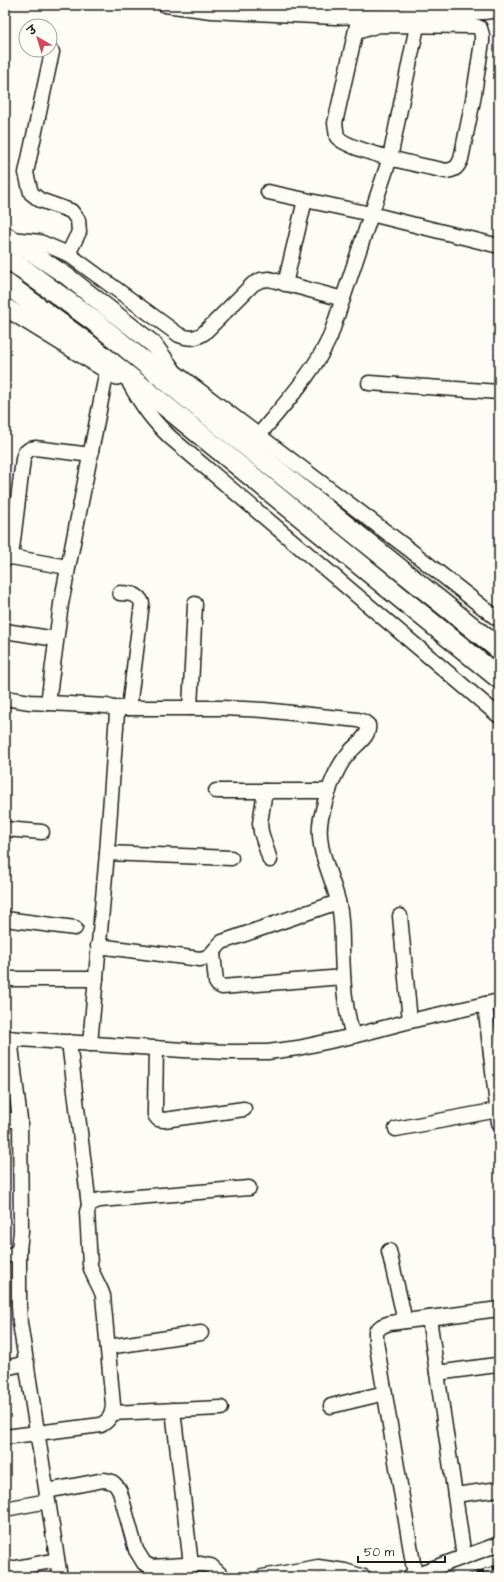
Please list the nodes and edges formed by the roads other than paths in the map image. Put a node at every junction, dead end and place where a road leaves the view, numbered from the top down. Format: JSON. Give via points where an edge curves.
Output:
{"nodes":[{"id":1,"x":165,"y":5,"type":"edge"},
{"id":2,"x":211,"y":8,"type":"edge"},
{"id":3,"x":315,"y":10,"type":"edge"},
{"id":4,"x":403,"y":10,"type":"edge"},
{"id":5,"x":499,"y":10,"type":"edge"},
{"id":6,"x":358,"y":24,"type":"junction"},
{"id":7,"x":417,"y":26,"type":"junction"},
{"id":8,"x":51,"y":58,"type":"edge"},
{"id":9,"x":390,"y":158,"type":"junction"},
{"id":10,"x":268,"y":192,"type":"dead end"},
{"id":11,"x":305,"y":200,"type":"junction"},
{"id":12,"x":371,"y":214,"type":"junction"},
{"id":13,"x":7,"y":243,"type":"edge"},
{"id":14,"x":499,"y":246,"type":"edge"},
{"id":15,"x":68,"y":254,"type":"junction"},
{"id":16,"x":5,"y":283,"type":"edge"},
{"id":17,"x":285,"y":284,"type":"junction"},
{"id":18,"x":343,"y":299,"type":"junction"},
{"id":19,"x":5,"y":307,"type":"edge"},
{"id":20,"x":171,"y":369,"type":"junction"},
{"id":21,"x":107,"y":370,"type":"junction"},
{"id":22,"x":369,"y":383,"type":"dead end"},
{"id":23,"x":130,"y":384,"type":"junction"},
{"id":24,"x":499,"y":392,"type":"edge"},
{"id":25,"x":158,"y":400,"type":"junction"},
{"id":26,"x":191,"y":401,"type":"junction"},
{"id":27,"x":259,"y":434,"type":"junction"},
{"id":28,"x":91,"y":455,"type":"junction"},
{"id":29,"x":8,"y":558,"type":"edge"},
{"id":30,"x":67,"y":567,"type":"junction"},
{"id":31,"x":120,"y":593,"type":"dead end"},
{"id":32,"x":195,"y":604,"type":"dead end"},
{"id":33,"x":499,"y":620,"type":"edge"},
{"id":34,"x":5,"y":631,"type":"edge"},
{"id":35,"x":56,"y":638,"type":"junction"},
{"id":36,"x":499,"y":649,"type":"edge"},
{"id":37,"x":499,"y":678,"type":"edge"},
{"id":38,"x":5,"y":698,"type":"edge"},
{"id":39,"x":48,"y":703,"type":"junction"},
{"id":40,"x":112,"y":708,"type":"junction"},
{"id":41,"x":129,"y":708,"type":"junction"},
{"id":42,"x":190,"y":708,"type":"junction"},
{"id":43,"x":499,"y":716,"type":"edge"},
{"id":44,"x":216,"y":791,"type":"dead end"},
{"id":45,"x":265,"y":791,"type":"junction"},
{"id":46,"x":329,"y":791,"type":"junction"},
{"id":47,"x":5,"y":829,"type":"edge"},
{"id":48,"x":42,"y":832,"type":"dead end"},
{"id":49,"x":107,"y":853,"type":"junction"},
{"id":50,"x":231,"y":858,"type":"dead end"},
{"id":51,"x":270,"y":860,"type":"dead end"},
{"id":52,"x":338,"y":902,"type":"junction"},
{"id":53,"x":400,"y":916,"type":"dead end"},
{"id":54,"x":5,"y":919,"type":"edge"},
{"id":55,"x":76,"y":928,"type":"dead end"},
{"id":56,"x":98,"y":946,"type":"junction"},
{"id":57,"x":213,"y":953,"type":"junction"},
{"id":58,"x":343,"y":977,"type":"junction"},
{"id":59,"x":5,"y":979,"type":"edge"},
{"id":60,"x":96,"y":979,"type":"junction"},
{"id":61,"x":499,"y":1001,"type":"edge"},
{"id":62,"x":485,"y":1004,"type":"junction"},
{"id":63,"x":410,"y":1021,"type":"junction"},
{"id":64,"x":494,"y":1035,"type":"edge"},
{"id":65,"x":354,"y":1036,"type":"junction"},
{"id":66,"x":7,"y":1038,"type":"edge"},
{"id":67,"x":69,"y":1042,"type":"junction"},
{"id":68,"x":90,"y":1044,"type":"junction"},
{"id":69,"x":156,"y":1048,"type":"junction"},
{"id":70,"x":244,"y":1109,"type":"dead end"},
{"id":71,"x":498,"y":1117,"type":"edge"},
{"id":72,"x":5,"y":1120,"type":"edge"},
{"id":73,"x":20,"y":1120,"type":"junction"},
{"id":74,"x":396,"y":1129,"type":"dead end"},
{"id":75,"x":249,"y":1188,"type":"dead end"},
{"id":76,"x":89,"y":1206,"type":"junction"},
{"id":77,"x":18,"y":1250,"type":"junction"},
{"id":78,"x":389,"y":1251,"type":"dead end"},
{"id":79,"x":5,"y":1256,"type":"edge"},
{"id":80,"x":499,"y":1309,"type":"edge"},
{"id":81,"x":429,"y":1318,"type":"junction"},
{"id":82,"x":405,"y":1321,"type":"junction"},
{"id":83,"x":201,"y":1333,"type":"dead end"},
{"id":84,"x":108,"y":1347,"type":"junction"},
{"id":85,"x":27,"y":1363,"type":"junction"},
{"id":86,"x":496,"y":1365,"type":"dead end"},
{"id":87,"x":5,"y":1368,"type":"edge"},
{"id":88,"x":437,"y":1373,"type":"junction"},
{"id":89,"x":385,"y":1393,"type":"junction"},
{"id":90,"x":331,"y":1406,"type":"dead end"},
{"id":91,"x":221,"y":1408,"type":"dead end"},
{"id":92,"x":173,"y":1410,"type":"junction"},
{"id":93,"x":112,"y":1413,"type":"junction"},
{"id":94,"x":38,"y":1432,"type":"junction"},
{"id":95,"x":5,"y":1437,"type":"edge"},
{"id":96,"x":499,"y":1489,"type":"edge"},
{"id":97,"x":455,"y":1495,"type":"junction"},
{"id":98,"x":47,"y":1496,"type":"junction"},
{"id":99,"x":5,"y":1509,"type":"edge"},
{"id":100,"x":499,"y":1544,"type":"edge"},
{"id":101,"x":464,"y":1557,"type":"junction"},
{"id":102,"x":57,"y":1560,"type":"junction"},
{"id":103,"x":191,"y":1565,"type":"junction"},
{"id":104,"x":5,"y":1570,"type":"edge"},
{"id":105,"x":412,"y":1576,"type":"edge"},
{"id":106,"x":60,"y":1577,"type":"edge"},
{"id":107,"x":224,"y":1577,"type":"edge"},
{"id":108,"x":262,"y":1577,"type":"edge"},
{"id":109,"x":364,"y":1577,"type":"edge"}],
"edges":[{"from":1,"to":2,"type":"street"},
{"from":2,"to":3,"type":"street"},
{"from":3,"to":6,"type":"street"},
{"from":4,"to":5,"type":"street"},
{"from":4,"to":6,"type":"street"},
{"from":6,"to":7,"type":"street"},
{"from":6,"to":9,"type":"street","via":[[335,130],[341,141]]},
{"from":7,"to":9,"type":"street"},
{"from":7,"to":9,"type":"street","via":[[480,28],[482,42],[474,100],[461,159],[453,170],[446,171]]},
{"from":8,"to":15,"type":"street","via":[[26,173],[31,193],[40,200],[71,211],[78,220],[79,232]]},
{"from":9,"to":12,"type":"street"},
{"from":10,"to":11,"type":"street"},
{"from":11,"to":12,"type":"street"},
{"from":11,"to":17,"type":"street"},
{"from":12,"to":14,"type":"street"},
{"from":12,"to":18,"type":"street"},
{"from":13,"to":15,"type":"street","via":[[40,242]]},
{"from":13,"to":20,"type":"main road","via":[[68,277],[152,344]]},
{"from":13,"to":26,"type":"highway","via":[[94,321]]},
{"from":15,"to":17,"type":"street","via":[[188,339],[196,338],[204,332],[253,284],[261,280],[270,280]]},
{"from":16,"to":25,"type":"highway","via":[[61,323]]},
{"from":17,"to":18,"type":"street"},
{"from":18,"to":27,"type":"street","via":[[330,337],[317,362]]},
{"from":19,"to":21,"type":"main road"},
{"from":20,"to":26,"type":"main road"},
{"from":20,"to":27,"type":"street"},
{"from":21,"to":23,"type":"main road"},
{"from":21,"to":28,"type":"street"},
{"from":22,"to":24,"type":"street"},
{"from":23,"to":25,"type":"main road"},
{"from":23,"to":43,"type":"street","via":[[145,410],[171,438]]},
{"from":25,"to":37,"type":"highway"},
{"from":26,"to":36,"type":"highway"},
{"from":27,"to":33,"type":"street"},
{"from":28,"to":29,"type":"street","via":[[35,448],[25,453]]},
{"from":28,"to":30,"type":"street"},
{"from":29,"to":30,"type":"street"},
{"from":30,"to":35,"type":"street"},
{"from":31,"to":41,"type":"street","via":[[136,595],[142,603]]},
{"from":32,"to":42,"type":"street"},
{"from":34,"to":35,"type":"street"},
{"from":35,"to":39,"type":"street"},
{"from":38,"to":39,"type":"street"},
{"from":39,"to":40,"type":"street"},
{"from":40,"to":41,"type":"street"},
{"from":40,"to":49,"type":"street","via":[[118,718]]},
{"from":41,"to":42,"type":"street"},
{"from":42,"to":46,"type":"street","via":[[264,710],[364,722],[369,730],[366,736],[345,758]]},
{"from":44,"to":45,"type":"street"},
{"from":45,"to":46,"type":"street"},
{"from":45,"to":51,"type":"street","via":[[260,823]]},
{"from":46,"to":52,"type":"street","via":[[321,819],[320,843]]},
{"from":47,"to":48,"type":"street"},
{"from":49,"to":50,"type":"street"},
{"from":49,"to":56,"type":"street"},
{"from":52,"to":57,"type":"street","via":[[222,942]]},
{"from":52,"to":58,"type":"street"},
{"from":53,"to":63,"type":"street"},
{"from":54,"to":55,"type":"street"},
{"from":56,"to":57,"type":"street","via":[[200,959],[207,958]]},
{"from":56,"to":60,"type":"street"},
{"from":57,"to":58,"type":"street","via":[[216,982],[222,987]]},
{"from":58,"to":65,"type":"street","via":[[347,1016]]},
{"from":59,"to":60,"type":"street"},
{"from":60,"to":68,"type":"street"},
{"from":61,"to":62,"type":"street"},
{"from":62,"to":63,"type":"street"},
{"from":62,"to":64,"type":"street"},
{"from":63,"to":65,"type":"street"},
{"from":64,"to":71,"type":"street"},
{"from":65,"to":69,"type":"street","via":[[268,1052]]},
{"from":66,"to":67,"type":"street"},
{"from":66,"to":73,"type":"street"},
{"from":67,"to":68,"type":"street"},
{"from":67,"to":76,"type":"street"},
{"from":68,"to":69,"type":"street"},
{"from":69,"to":70,"type":"street","via":[[154,1110],[158,1119]]},
{"from":71,"to":74,"type":"street"},
{"from":72,"to":73,"type":"street"},
{"from":73,"to":77,"type":"street","via":[[21,1231]]},
{"from":75,"to":76,"type":"street","via":[[100,1200]]},
{"from":76,"to":84,"type":"street","via":[[87,1212],[90,1264],[103,1296]]},
{"from":77,"to":79,"type":"street"},
{"from":77,"to":85,"type":"street","via":[[19,1306]]},
{"from":78,"to":82,"type":"street"},
{"from":80,"to":81,"type":"street"},
{"from":81,"to":82,"type":"street"},
{"from":81,"to":88,"type":"street"},
{"from":82,"to":89,"type":"street","via":[[390,1322],[376,1332]]},
{"from":83,"to":84,"type":"street"},
{"from":84,"to":93,"type":"street","via":[[114,1405]]},
{"from":85,"to":87,"type":"street"},
{"from":85,"to":94,"type":"street"},
{"from":86,"to":88,"type":"street"},
{"from":88,"to":97,"type":"street"},
{"from":89,"to":90,"type":"street"},
{"from":89,"to":105,"type":"street"},
{"from":91,"to":92,"type":"street"},
{"from":92,"to":93,"type":"street"},
{"from":92,"to":103,"type":"street"},
{"from":93,"to":94,"type":"street","via":[[108,1421],[101,1425]]},
{"from":94,"to":95,"type":"street"},
{"from":94,"to":98,"type":"street"},
{"from":96,"to":97,"type":"street"},
{"from":97,"to":101,"type":"street"},
{"from":98,"to":99,"type":"street"},
{"from":98,"to":102,"type":"street"},
{"from":98,"to":103,"type":"street","via":[[104,1480],[111,1481],[120,1492],[136,1550],[144,1563],[151,1567]]},
{"from":100,"to":101,"type":"street"},
{"from":101,"to":105,"type":"street"},
{"from":102,"to":104,"type":"street"},
{"from":102,"to":106,"type":"street"},
{"from":103,"to":107,"type":"street","via":[[211,1566]]},
{"from":108,"to":109,"type":"street","via":[[318,1567]]}]}
